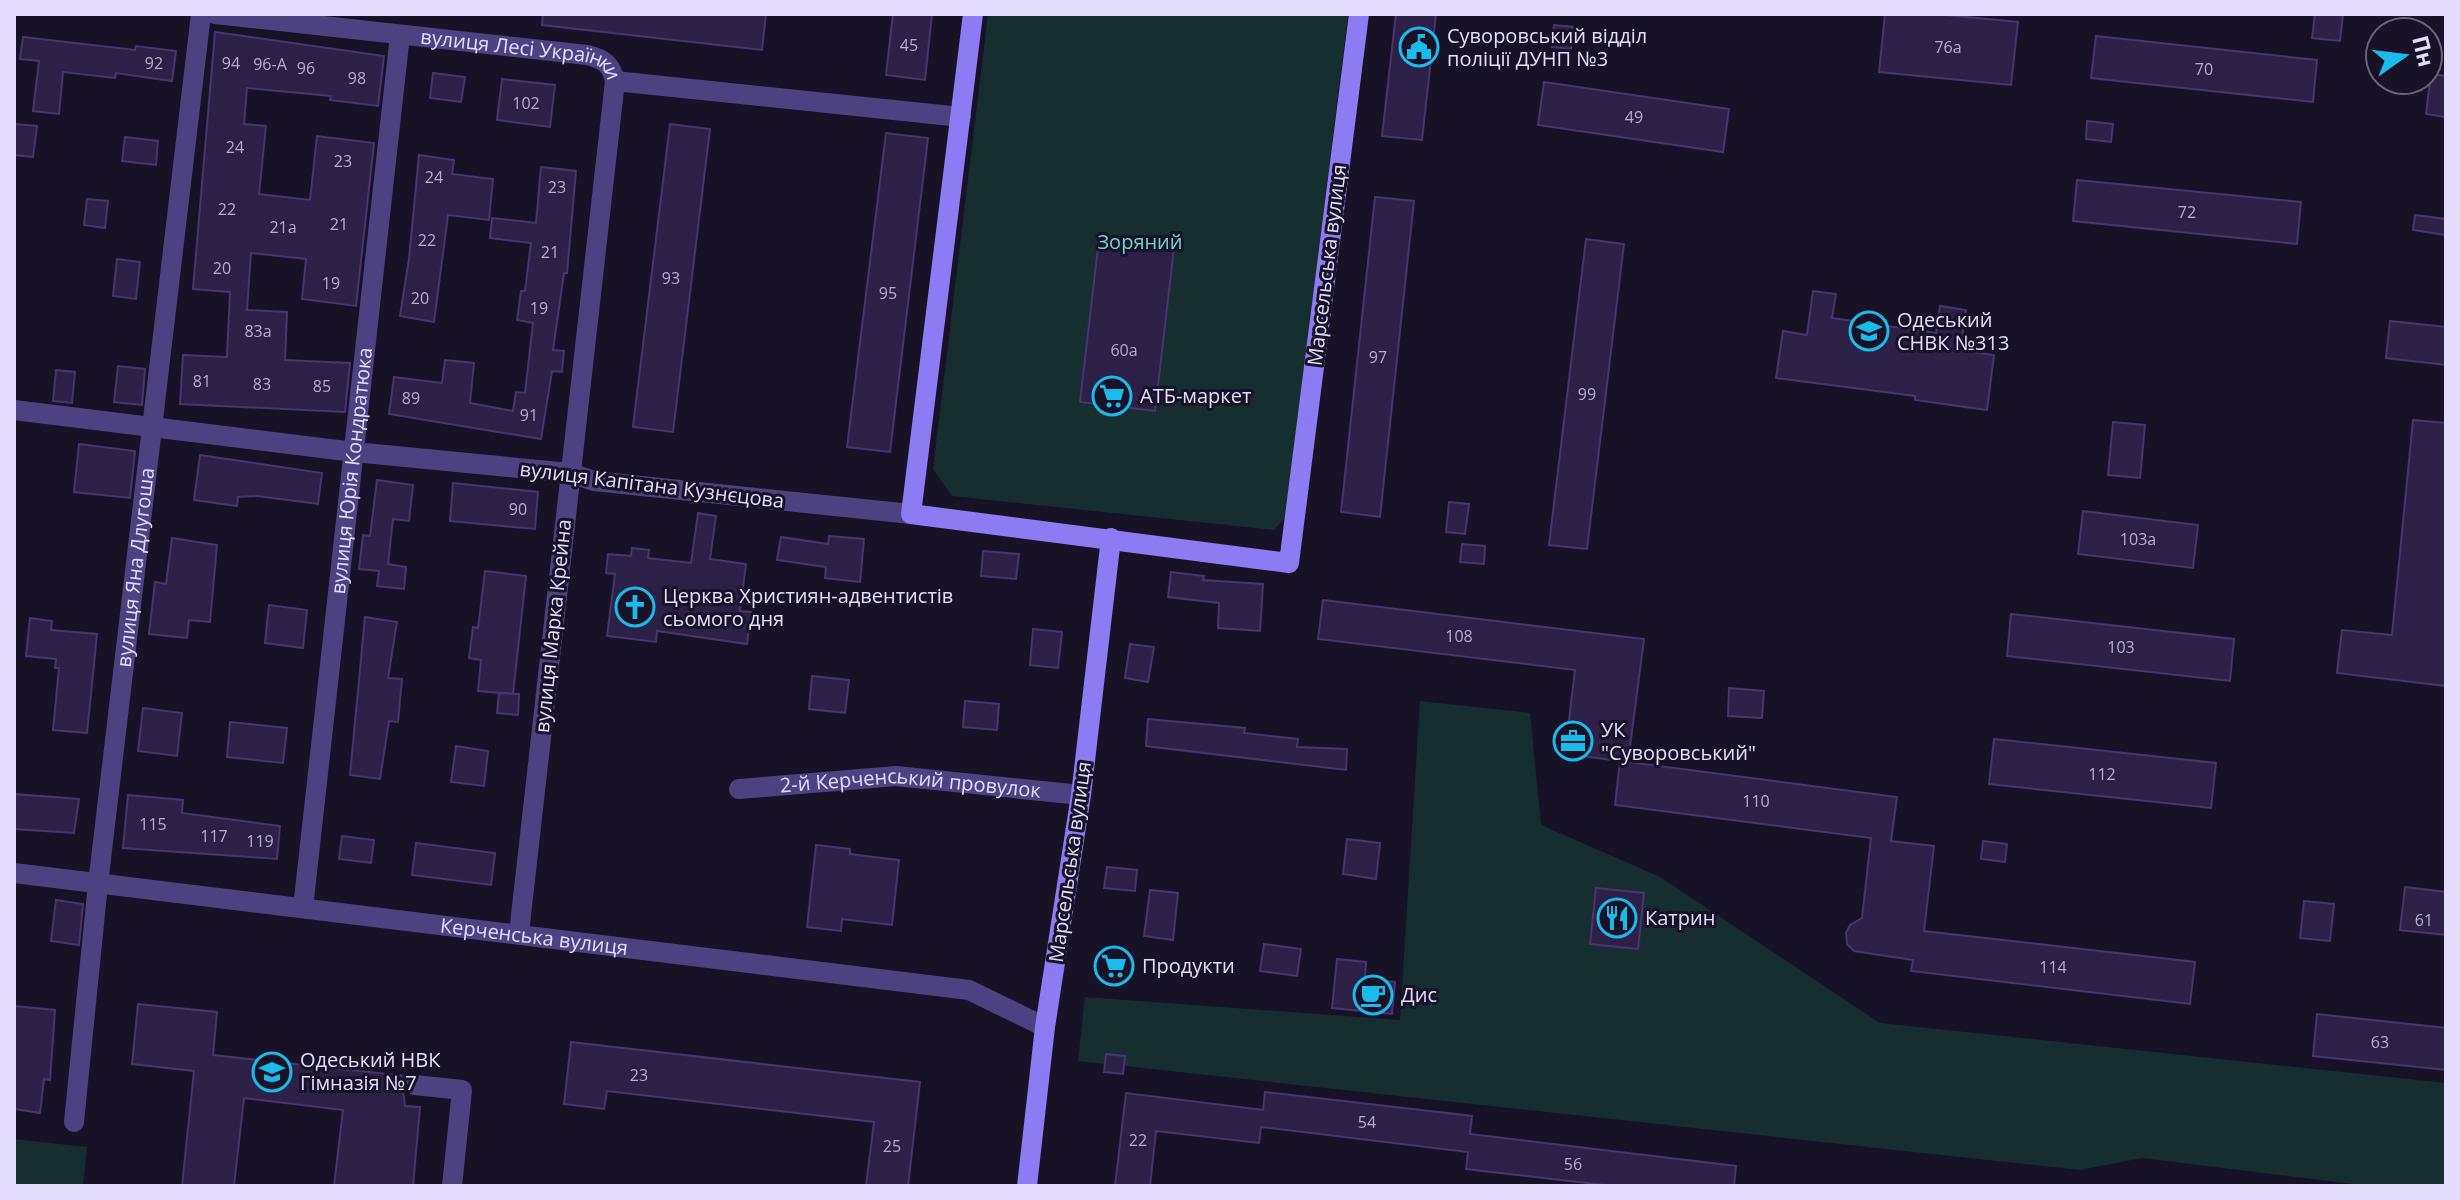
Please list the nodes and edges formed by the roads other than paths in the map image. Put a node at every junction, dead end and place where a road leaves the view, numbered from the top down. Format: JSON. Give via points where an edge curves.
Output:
{"nodes":[{"id":1,"x":201,"y":14,"type":"edge"},
{"id":2,"x":215,"y":14,"type":"edge"},
{"id":3,"x":973,"y":14,"type":"edge"},
{"id":4,"x":1359,"y":14,"type":"edge"},
{"id":5,"x":400,"y":35,"type":"junction"},
{"id":6,"x":615,"y":81,"type":"junction"},
{"id":7,"x":961,"y":117,"type":"junction"},
{"id":8,"x":14,"y":410,"type":"edge"},
{"id":9,"x":152,"y":427,"type":"junction"},
{"id":10,"x":354,"y":452,"type":"junction"},
{"id":11,"x":570,"y":473,"type":"junction"},
{"id":12,"x":911,"y":514,"type":"junction"},
{"id":13,"x":1111,"y":538,"type":"junction"},
{"id":14,"x":1289,"y":563,"type":"joint"},
{"id":15,"x":739,"y":789,"type":"dead end"},
{"id":16,"x":1081,"y":795,"type":"junction"},
{"id":17,"x":14,"y":873,"type":"edge"},
{"id":18,"x":98,"y":884,"type":"junction"},
{"id":19,"x":303,"y":908,"type":"junction"},
{"id":20,"x":519,"y":933,"type":"junction"},
{"id":21,"x":1045,"y":1027,"type":"junction"},
{"id":22,"x":415,"y":1085,"type":"dead end"},
{"id":23,"x":74,"y":1122,"type":"dead end"},
{"id":24,"x":452,"y":1186,"type":"edge"},
{"id":25,"x":1027,"y":1186,"type":"edge"}],
"edges":[{"from":1,"to":9,"type":"street","name":"вулиця Яна Длугоша"},
{"from":2,"to":5,"type":"street","name":"вулиця Лесі Українки"},
{"from":3,"to":7,"type":"street"},
{"from":4,"to":14,"type":"street","name":"Марсельська вулиця"},
{"from":5,"to":6,"type":"street","name":"вулиця Лесі Українки","via":[[587,55],[612,68]]},
{"from":5,"to":10,"type":"street","name":"вулиця Юрія Кондратюка"},
{"from":6,"to":7,"type":"street","name":"вулиця Лесі Українки"},
{"from":6,"to":11,"type":"street","name":"вулиця Марка Крейна"},
{"from":7,"to":12,"type":"street"},
{"from":8,"to":9,"type":"street","name":"вулиця Капітана Кузнєцова"},
{"from":9,"to":10,"type":"street","name":"вулиця Капітана Кузнєцова"},
{"from":9,"to":18,"type":"street","name":"вулиця Яна Длугоша"},
{"from":10,"to":11,"type":"street","name":"вулиця Капітана Кузнєцова"},
{"from":10,"to":19,"type":"street","name":"вулиця Юрія Кондратюка"},
{"from":11,"to":12,"type":"street","name":"вулиця Капітана Кузнєцова","via":[[594,481]]},
{"from":11,"to":20,"type":"street","name":"вулиця Марка Крейна"},
{"from":12,"to":13,"type":"street","name":"вулиця Капітана Кузнєцова"},
{"from":13,"to":14,"type":"street","name":"вулиця Капітана Кузнєцова"},
{"from":13,"to":16,"type":"street","name":"Марсельська вулиця"},
{"from":15,"to":16,"type":"street","name":"2-й Керченський провулок","via":[[896,776]]},
{"from":16,"to":21,"type":"street","name":"Марсельська вулиця"},
{"from":17,"to":18,"type":"street","name":"Керченська вулиця"},
{"from":18,"to":19,"type":"street","name":"Керченська вулиця"},
{"from":18,"to":23,"type":"street","name":"вулиця Яна Длугоша"},
{"from":19,"to":20,"type":"street","name":"Керченська вулиця"},
{"from":20,"to":21,"type":"street","name":"Керченська вулиця","via":[[969,990]]},
{"from":21,"to":25,"type":"street","name":"Марсельська вулиця"},
{"from":22,"to":24,"type":"street","via":[[462,1090]]}]}
